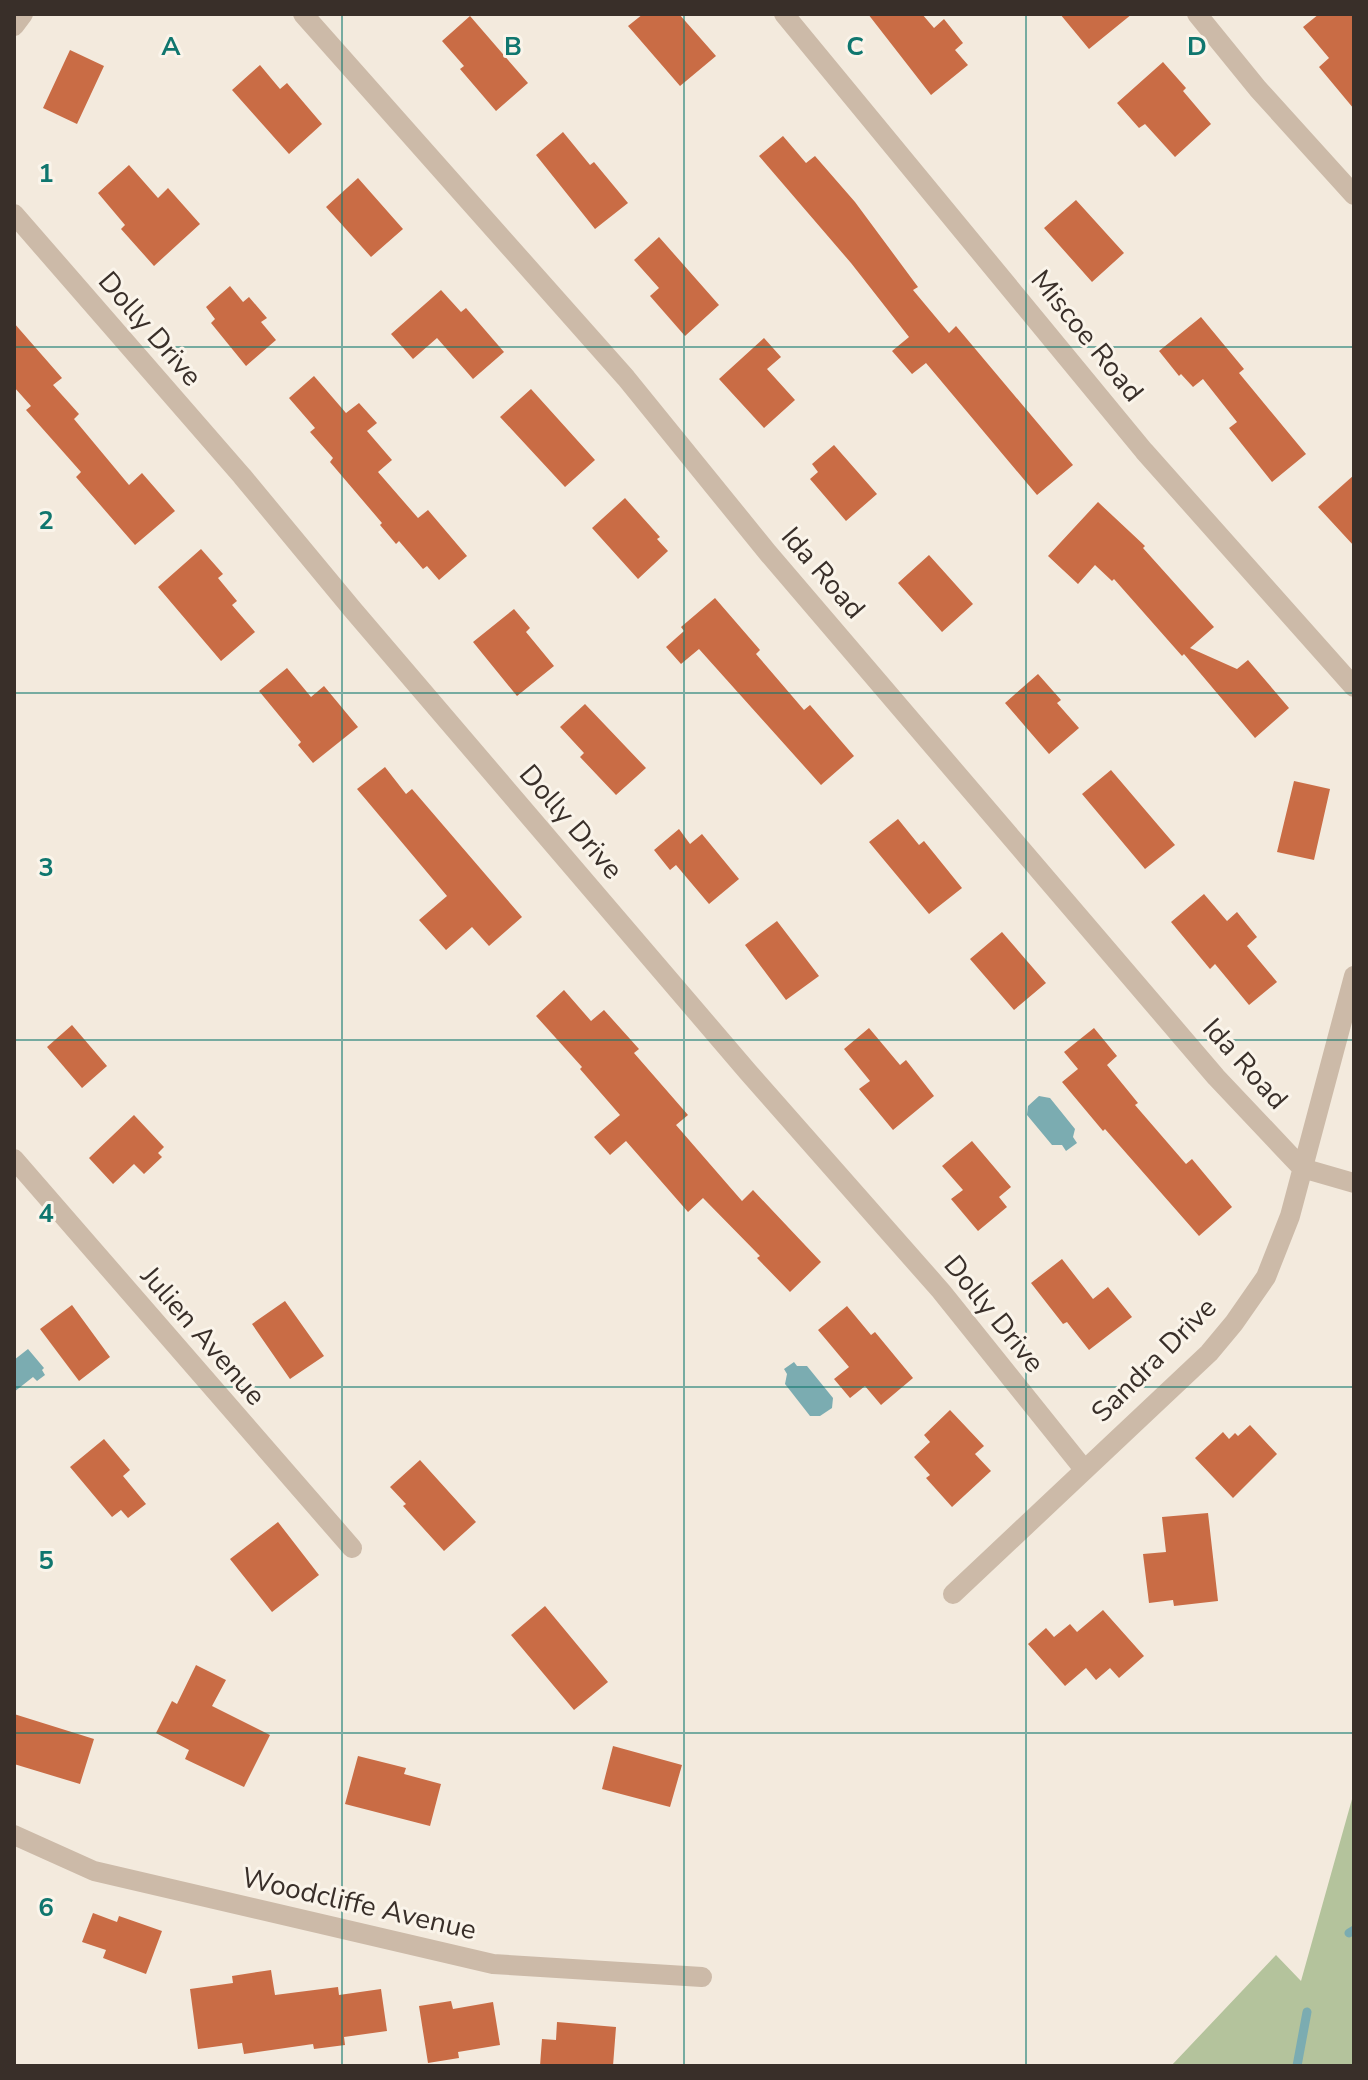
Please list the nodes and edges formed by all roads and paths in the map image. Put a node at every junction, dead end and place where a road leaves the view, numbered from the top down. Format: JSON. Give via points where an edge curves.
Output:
{"nodes":[{"id":1,"x":23,"y":14,"type":"edge"},
{"id":2,"x":303,"y":14,"type":"edge"},
{"id":3,"x":784,"y":14,"type":"edge"},
{"id":4,"x":1197,"y":14,"type":"edge"},
{"id":5,"x":14,"y":26,"type":"edge"},
{"id":6,"x":1354,"y":195,"type":"edge"},
{"id":7,"x":14,"y":214,"type":"edge"},
{"id":8,"x":1354,"y":687,"type":"edge"},
{"id":9,"x":1354,"y":976,"type":"edge"},
{"id":10,"x":14,"y":1159,"type":"edge"},
{"id":11,"x":1302,"y":1168,"type":"junction"},
{"id":12,"x":1354,"y":1183,"type":"edge"},
{"id":13,"x":1083,"y":1468,"type":"junction"},
{"id":14,"x":352,"y":1548,"type":"dead end"},
{"id":15,"x":953,"y":1594,"type":"dead end"},
{"id":16,"x":14,"y":1835,"type":"edge"},
{"id":17,"x":702,"y":1977,"type":"dead end"}],
"edges":[{"from":1,"to":5,"type":"street"},
{"from":2,"to":11,"type":"street","name":"Ida Road","via":[[626,378],[768,553],[1216,1077]]},
{"from":3,"to":8,"type":"street","name":"Miscoe Road","via":[[1144,451]]},
{"from":4,"to":6,"type":"street"},
{"from":7,"to":13,"type":"street","name":"Dolly Drive","via":[[941,1291]]},
{"from":9,"to":11,"type":"street","name":"Sandra Drive"},
{"from":10,"to":14,"type":"street","name":"Julien Avenue"},
{"from":11,"to":12,"type":"street"},
{"from":11,"to":13,"type":"street","name":"Sandra Drive","via":[[1266,1277],[1234,1323],[1209,1353]]},
{"from":13,"to":15,"type":"street","name":"Sandra Drive"},
{"from":16,"to":17,"type":"street","name":"Woodcliffe Avenue","via":[[94,1871],[493,1964]]}]}
